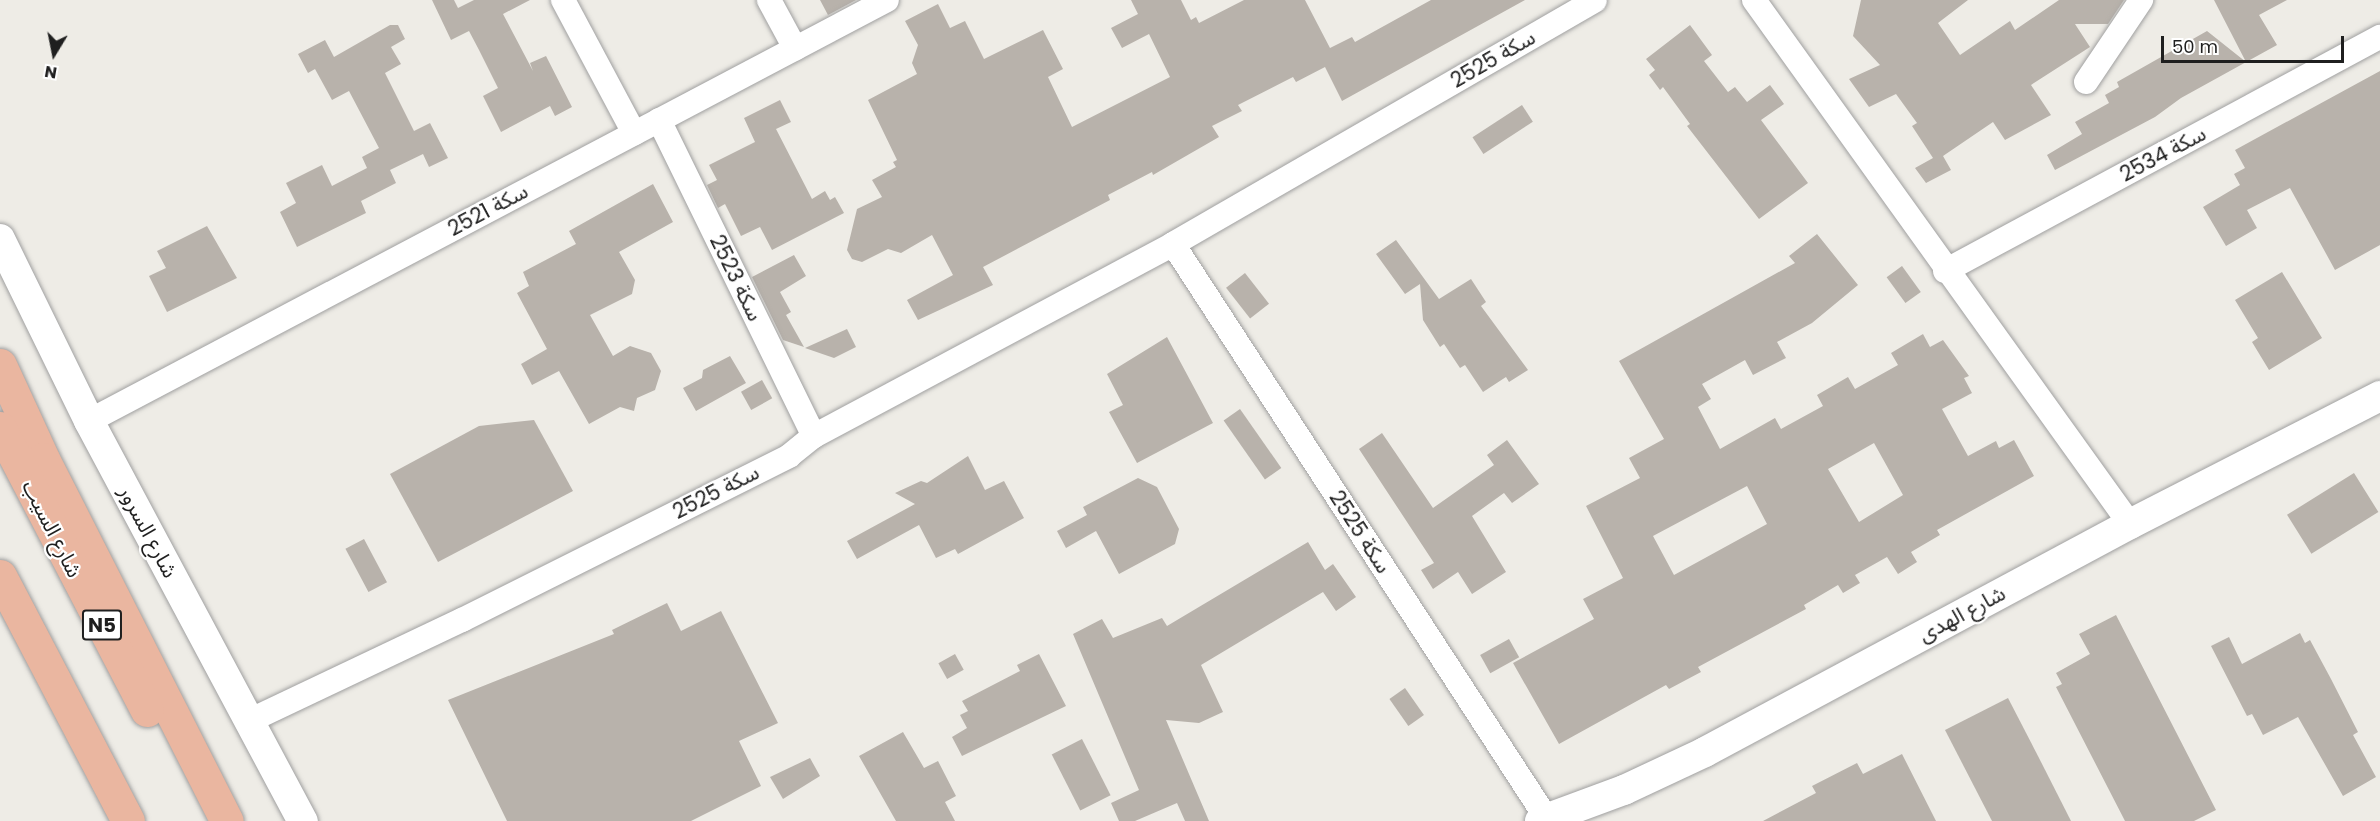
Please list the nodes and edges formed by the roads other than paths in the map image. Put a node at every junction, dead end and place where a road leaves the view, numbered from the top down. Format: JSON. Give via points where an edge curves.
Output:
{"nodes":[{"id":1,"x":563,"y":0,"type":"edge"},
{"id":2,"x":769,"y":0,"type":"edge"},
{"id":3,"x":887,"y":0,"type":"edge"},
{"id":4,"x":1595,"y":0,"type":"edge"},
{"id":5,"x":1754,"y":0,"type":"edge"},
{"id":6,"x":2141,"y":0,"type":"edge"},
{"id":7,"x":2380,"y":36,"type":"edge"},
{"id":8,"x":795,"y":48,"type":"junction"},
{"id":9,"x":2086,"y":82,"type":"dead end"},
{"id":10,"x":658,"y":120,"type":"junction"},
{"id":11,"x":634,"y":133,"type":"junction"},
{"id":12,"x":0,"y":239,"type":"edge"},
{"id":13,"x":1173,"y":244,"type":"junction"},
{"id":14,"x":1945,"y":271,"type":"junction"},
{"id":15,"x":0,"y":365,"type":"edge"},
{"id":16,"x":2380,"y":396,"type":"edge"},
{"id":17,"x":89,"y":421,"type":"junction"},
{"id":18,"x":0,"y":428,"type":"edge"},
{"id":19,"x":814,"y":436,"type":"junction"},
{"id":20,"x":2130,"y":524,"type":"junction"},
{"id":21,"x":0,"y":576,"type":"edge"},
{"id":22,"x":249,"y":722,"type":"junction"},
{"id":23,"x":1544,"y":820,"type":"edge"},
{"id":24,"x":128,"y":821,"type":"edge"},
{"id":25,"x":204,"y":821,"type":"edge"},
{"id":26,"x":227,"y":821,"type":"edge"},
{"id":27,"x":303,"y":821,"type":"edge"}],
"edges":[{"from":1,"to":11,"type":"street"},
{"from":2,"to":8,"type":"street"},
{"from":3,"to":8,"type":"street","name":"سكة 2521"},
{"from":4,"to":13,"type":"street","name":"سكة 2525"},
{"from":5,"to":14,"type":"street"},
{"from":6,"to":9,"type":"street"},
{"from":7,"to":14,"type":"street","name":"سكة 2534"},
{"from":8,"to":10,"type":"street","name":"سكة 2521"},
{"from":10,"to":11,"type":"street","name":"سكة 2521"},
{"from":10,"to":19,"type":"street","name":"سكة 2523"},
{"from":11,"to":17,"type":"street","name":"سكة 2521"},
{"from":12,"to":17,"type":"street","name":"شارع السرور"},
{"from":13,"to":19,"type":"street","name":"سكة 2525"},
{"from":13,"to":23,"type":"street","name":"سكة 2525"},
{"from":14,"to":20,"type":"street"},
{"from":15,"to":26,"type":"highway"},
{"from":16,"to":20,"type":"street","name":"شارع الهدى"},
{"from":17,"to":22,"type":"street","name":"شارع السرور"},
{"from":18,"to":25,"type":"highway","name":"شارع السيب","number":"N5"},
{"from":19,"to":22,"type":"street","name":"سكة 2525","via":[[779,461]]},
{"from":20,"to":23,"type":"street","name":"شارع الهدى","via":[[1705,752],[1624,790]]},
{"from":21,"to":24,"type":"highway"},
{"from":22,"to":27,"type":"street","name":"شارع السرور"}]}
